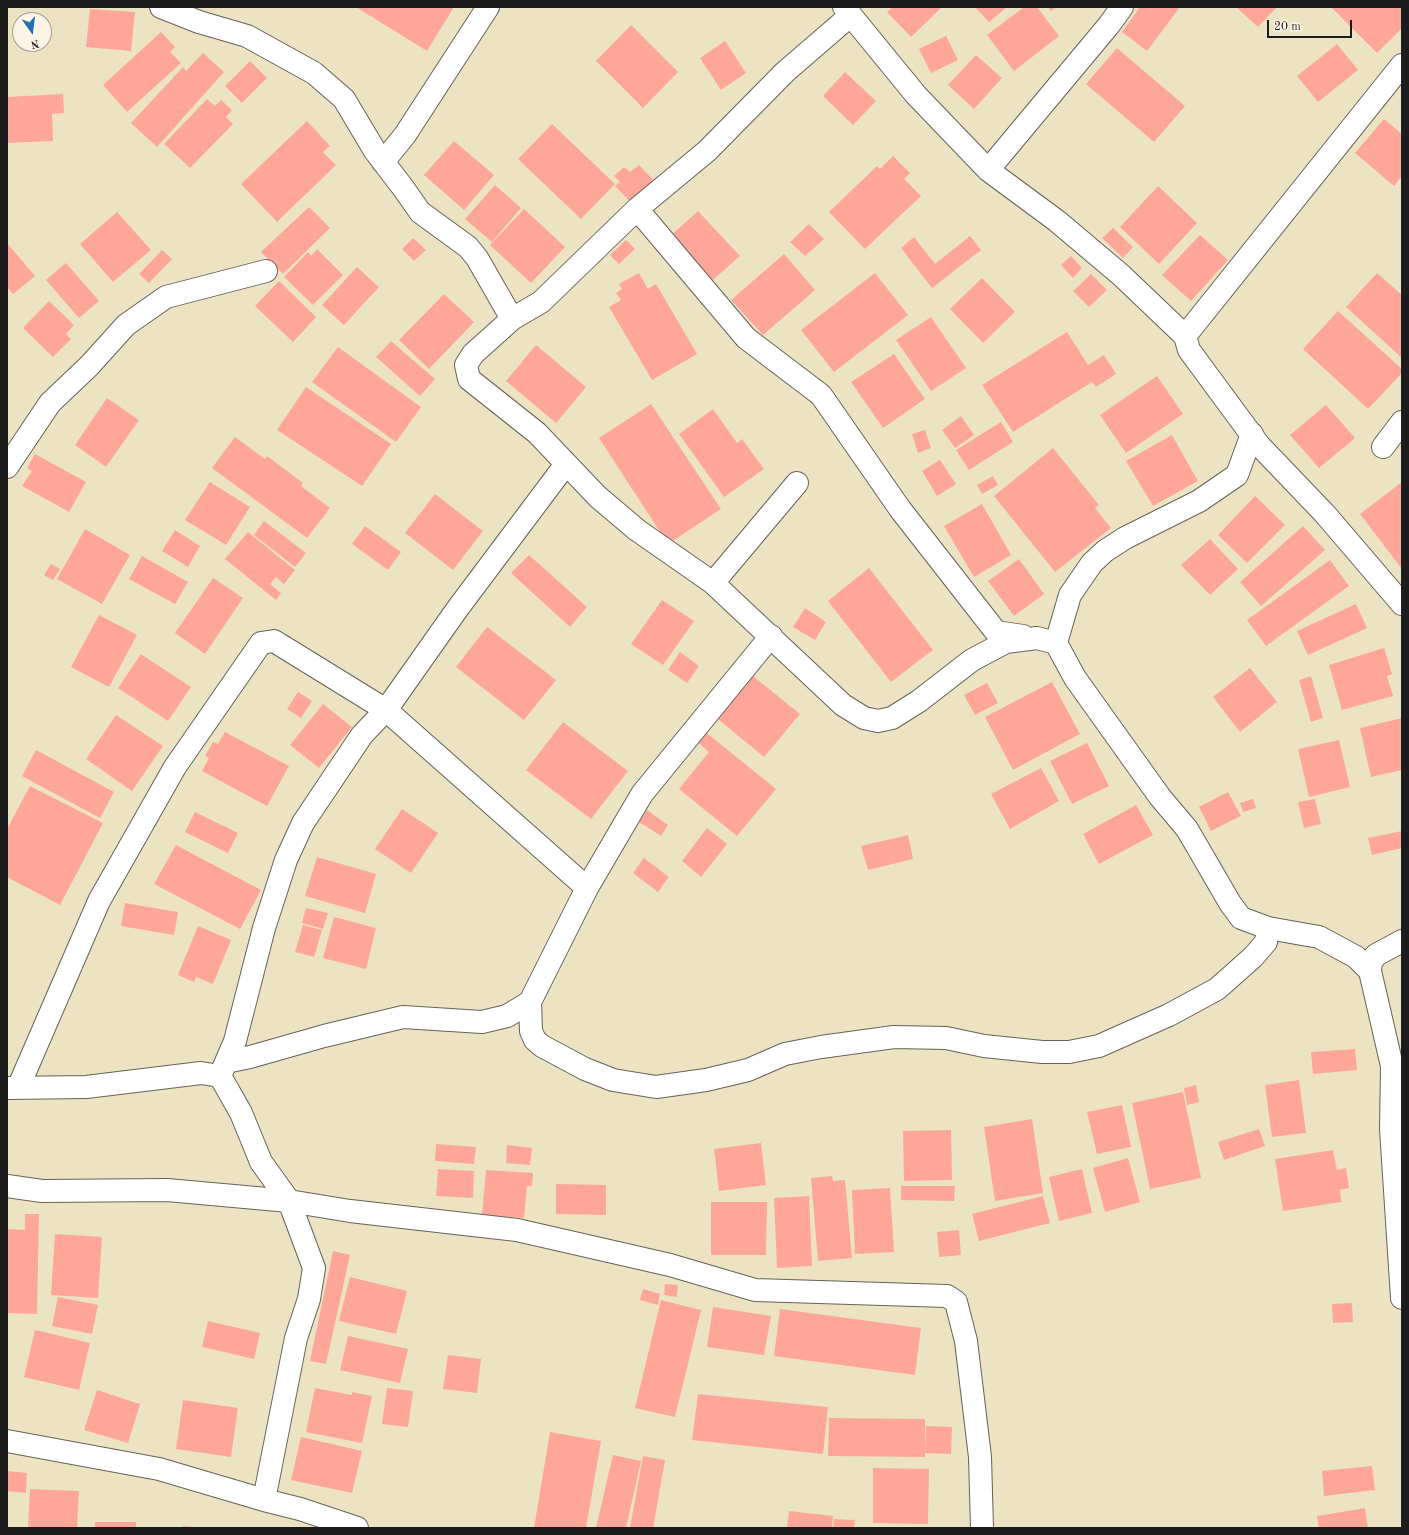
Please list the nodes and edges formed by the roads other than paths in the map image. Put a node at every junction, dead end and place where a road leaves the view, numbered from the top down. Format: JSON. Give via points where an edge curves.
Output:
{"nodes":[{"id":1,"x":161,"y":7,"type":"edge"},
{"id":2,"x":488,"y":7,"type":"edge"},
{"id":3,"x":1122,"y":7,"type":"edge"},
{"id":4,"x":848,"y":11,"type":"edge"},
{"id":5,"x":199,"y":15,"type":"edge"},
{"id":6,"x":1402,"y":65,"type":"edge"},
{"id":7,"x":383,"y":162,"type":"junction"},
{"id":8,"x":988,"y":170,"type":"junction"},
{"id":9,"x":637,"y":209,"type":"junction"},
{"id":10,"x":266,"y":271,"type":"dead end"},
{"id":11,"x":512,"y":319,"type":"junction"},
{"id":12,"x":1185,"y":336,"type":"junction"},
{"id":13,"x":1402,"y":422,"type":"edge"},
{"id":14,"x":1252,"y":434,"type":"junction"},
{"id":15,"x":1383,"y":447,"type":"dead end"},
{"id":16,"x":566,"y":464,"type":"junction"},
{"id":17,"x":7,"y":467,"type":"edge"},
{"id":18,"x":797,"y":483,"type":"dead end"},
{"id":19,"x":713,"y":583,"type":"junction"},
{"id":20,"x":1402,"y":604,"type":"edge"},
{"id":21,"x":771,"y":636,"type":"junction"},
{"id":22,"x":1046,"y":640,"type":"junction"},
{"id":23,"x":386,"y":710,"type":"junction"},
{"id":24,"x":587,"y":888,"type":"junction"},
{"id":25,"x":1268,"y":928,"type":"junction"},
{"id":26,"x":1402,"y":941,"type":"edge"},
{"id":27,"x":1367,"y":961,"type":"junction"},
{"id":28,"x":530,"y":1002,"type":"junction"},
{"id":29,"x":223,"y":1069,"type":"junction"},
{"id":30,"x":13,"y":1088,"type":"edge"},
{"id":31,"x":7,"y":1186,"type":"edge"},
{"id":32,"x":289,"y":1201,"type":"junction"},
{"id":33,"x":1400,"y":1217,"type":"edge"},
{"id":34,"x":1402,"y":1298,"type":"edge"},
{"id":35,"x":7,"y":1440,"type":"edge"},
{"id":36,"x":264,"y":1500,"type":"junction"},
{"id":37,"x":357,"y":1528,"type":"edge"},
{"id":38,"x":982,"y":1528,"type":"edge"}],
"edges":[{"from":1,"to":5,"type":"street"},
{"from":2,"to":7,"type":"street","via":[[405,135]]},
{"from":3,"to":8,"type":"street"},
{"from":4,"to":8,"type":"street","via":[[916,95]]},
{"from":4,"to":9,"type":"street","via":[[707,151]]},
{"from":5,"to":7,"type":"street","via":[[247,36],[314,73],[344,99]]},
{"from":6,"to":12,"type":"street"},
{"from":7,"to":11,"type":"street","via":[[420,212],[468,248],[477,258]]},
{"from":8,"to":12,"type":"street","via":[[1057,221],[1121,275]]},
{"from":9,"to":11,"type":"street","via":[[541,302]]},
{"from":9,"to":22,"type":"street","via":[[746,338],[821,394],[900,509],[996,632]]},
{"from":10,"to":17,"type":"street","via":[[166,297],[126,326],[50,403]]},
{"from":11,"to":16,"type":"street","via":[[473,354],[466,365],[469,379],[537,433]]},
{"from":12,"to":14,"type":"street","via":[[1189,350]]},
{"from":13,"to":15,"type":"street"},
{"from":14,"to":20,"type":"street"},
{"from":14,"to":22,"type":"street","via":[[1237,475],[1198,501],[1105,551],[1092,564],[1070,595]]},
{"from":16,"to":19,"type":"street","via":[[598,497],[637,530]]},
{"from":16,"to":23,"type":"street","via":[[458,608]]},
{"from":18,"to":19,"type":"street"},
{"from":19,"to":21,"type":"street"},
{"from":21,"to":22,"type":"street","via":[[843,705],[864,718],[878,721],[892,718],[919,701],[972,660],[1006,642]]},
{"from":21,"to":24,"type":"street","via":[[642,794]]},
{"from":22,"to":25,"type":"street","via":[[1160,797],[1187,829],[1230,903],[1242,918]]},
{"from":23,"to":24,"type":"street"},
{"from":23,"to":29,"type":"street","via":[[362,735],[303,823],[286,860],[264,928],[235,1041]]},
{"from":23,"to":30,"type":"street","via":[[280,645],[268,641],[261,643],[175,767],[99,901]]},
{"from":24,"to":28,"type":"street"},
{"from":25,"to":27,"type":"street","via":[[1319,937]]},
{"from":25,"to":28,"type":"street","via":[[1266,942],[1217,989],[1169,1015],[1099,1046],[1069,1052],[984,1046],[946,1038],[894,1037],[785,1054],[741,1072],[656,1087],[613,1080],[585,1069],[542,1046],[535,1040],[531,1031]]},
{"from":26,"to":27,"type":"street"},
{"from":27,"to":33,"type":"street","via":[[1392,1066],[1391,1129]]},
{"from":28,"to":29,"type":"street","via":[[507,1016],[482,1022],[402,1017],[250,1057]]},
{"from":29,"to":30,"type":"street","via":[[201,1074],[86,1087]]},
{"from":29,"to":32,"type":"street","via":[[261,1162]]},
{"from":31,"to":32,"type":"street","via":[[42,1191],[167,1190]]},
{"from":32,"to":36,"type":"street","via":[[314,1268],[309,1299],[296,1338]]},
{"from":32,"to":38,"type":"street","via":[[350,1211],[517,1230],[670,1265],[756,1290],[947,1296],[956,1302],[966,1341],[980,1457]]},
{"from":33,"to":34,"type":"street"},
{"from":35,"to":36,"type":"street","via":[[159,1469]]},
{"from":36,"to":37,"type":"street"}]}
